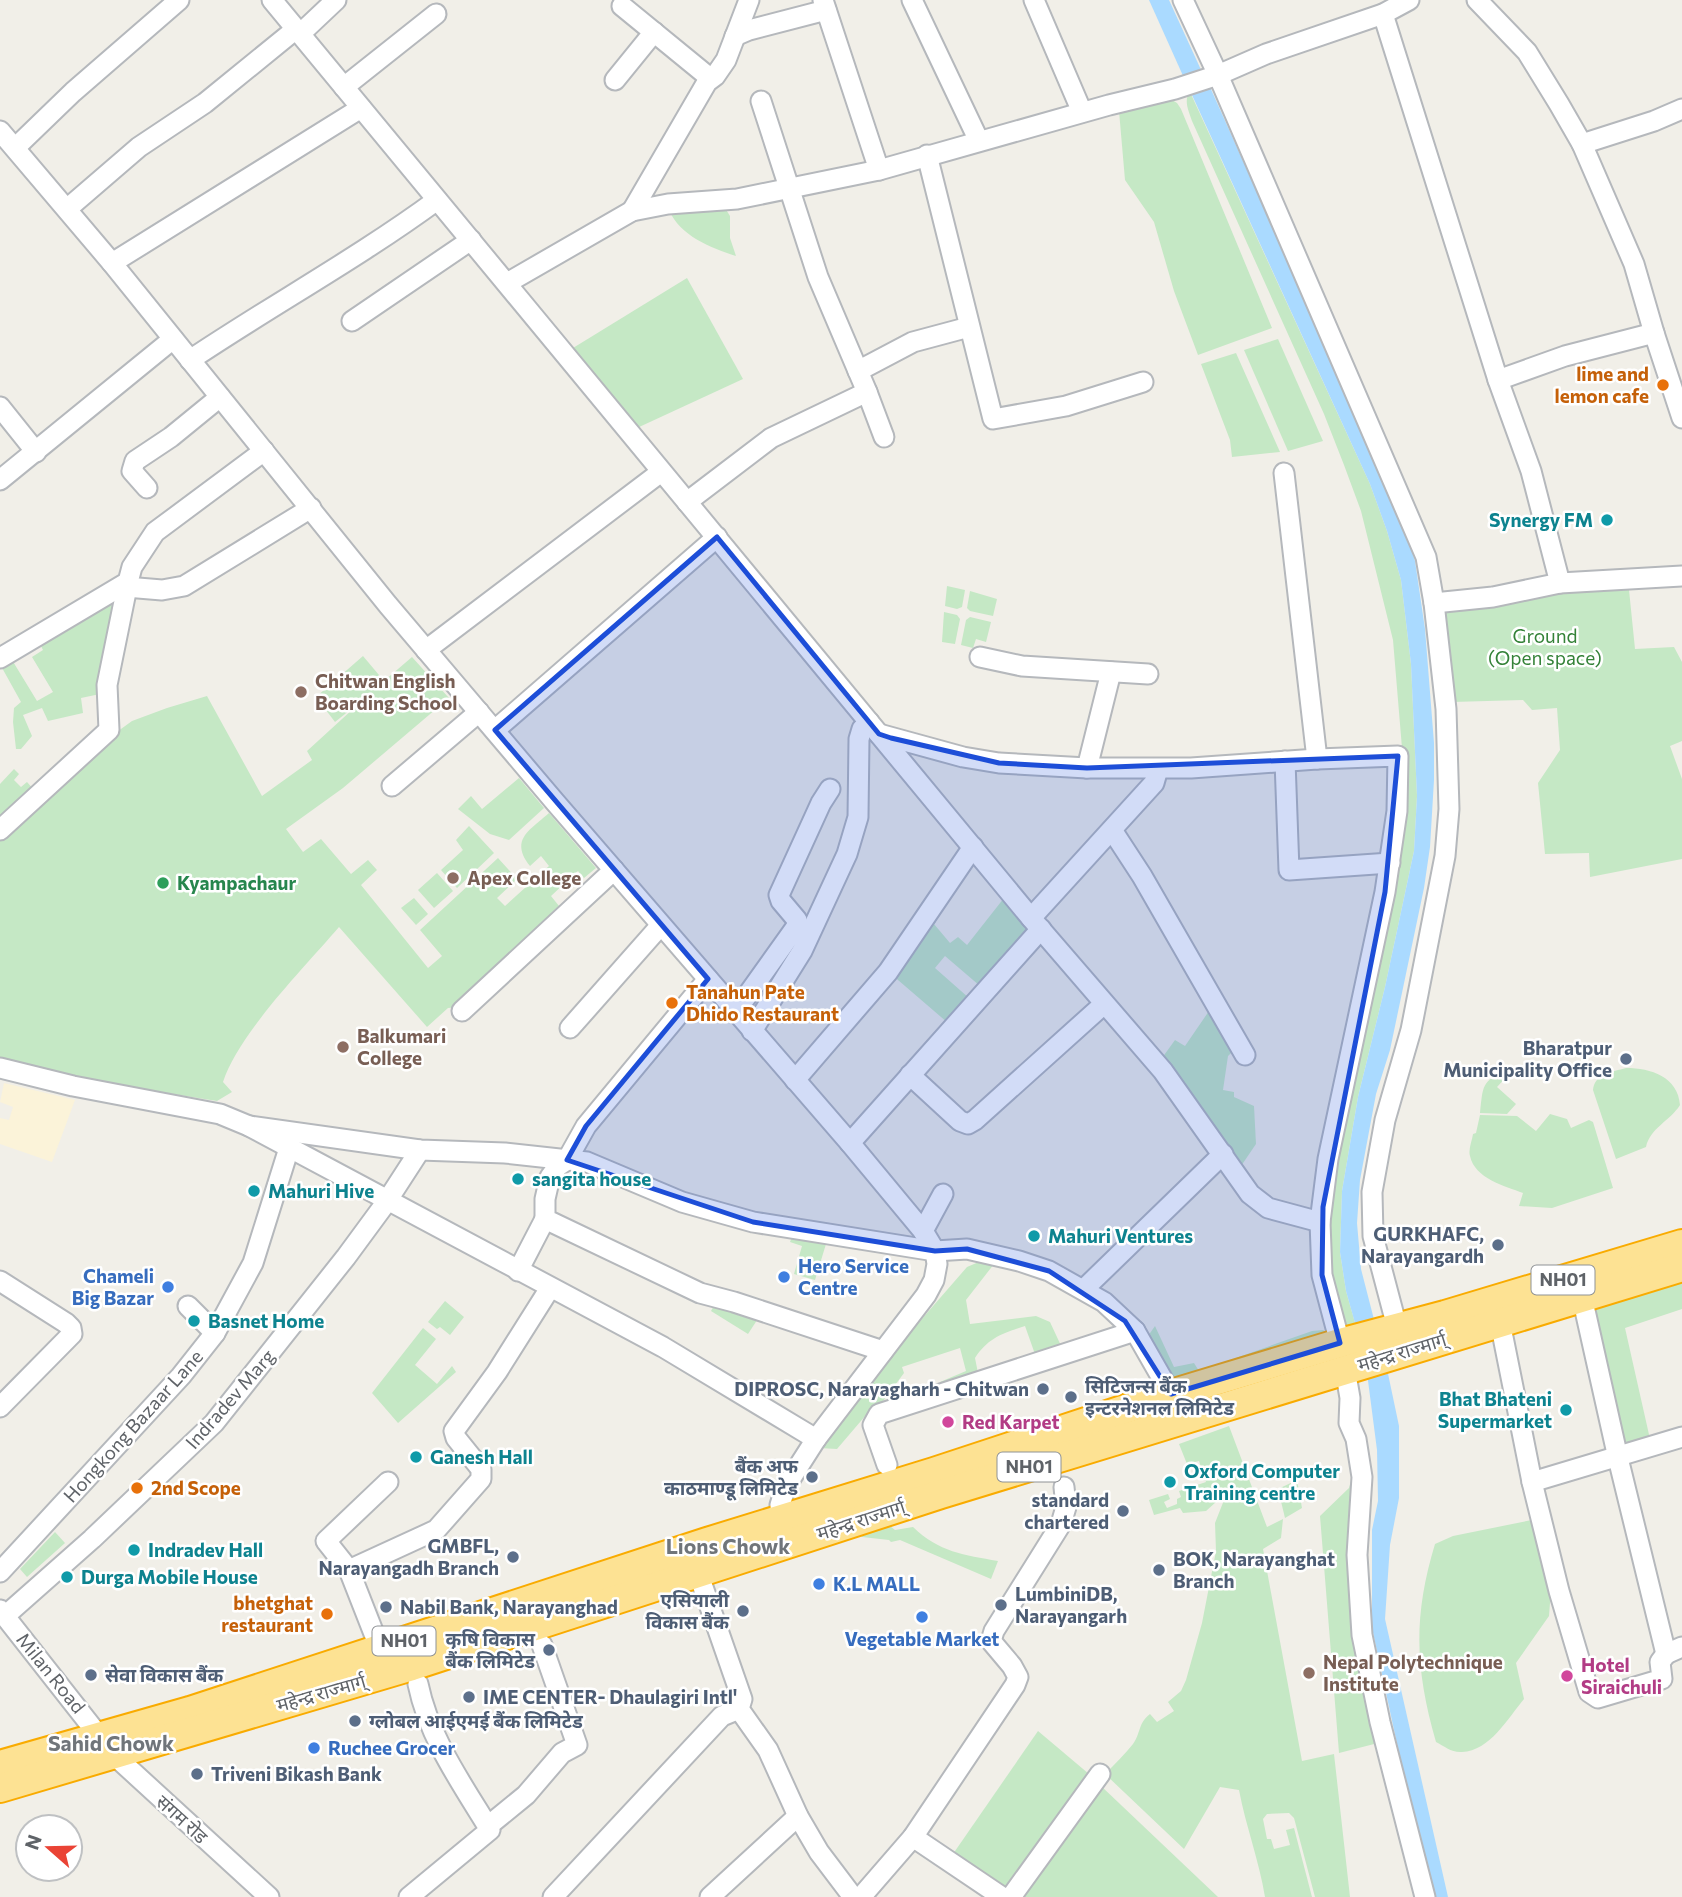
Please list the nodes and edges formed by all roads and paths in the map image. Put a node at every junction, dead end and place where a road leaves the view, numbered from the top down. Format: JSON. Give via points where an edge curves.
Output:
{"nodes":[{"id":1,"x":179,"y":0,"type":"edge"},
{"id":2,"x":272,"y":0,"type":"edge"},
{"id":3,"x":336,"y":0,"type":"edge"},
{"id":4,"x":749,"y":0,"type":"edge"},
{"id":5,"x":912,"y":0,"type":"edge"},
{"id":6,"x":1034,"y":0,"type":"edge"},
{"id":7,"x":1183,"y":0,"type":"edge"},
{"id":8,"x":1409,"y":0,"type":"edge"},
{"id":9,"x":1477,"y":0,"type":"edge"},
{"id":10,"x":825,"y":5,"type":"edge"},
{"id":11,"x":622,"y":6,"type":"dead end"},
{"id":12,"x":436,"y":14,"type":"dead end"},
{"id":13,"x":1382,"y":14,"type":"junction"},
{"id":14,"x":298,"y":31,"type":"junction"},
{"id":15,"x":654,"y":33,"type":"junction"},
{"id":16,"x":735,"y":36,"type":"junction"},
{"id":17,"x":1215,"y":76,"type":"junction"},
{"id":18,"x":710,"y":78,"type":"junction"},
{"id":19,"x":615,"y":80,"type":"dead end"},
{"id":20,"x":344,"y":87,"type":"junction"},
{"id":21,"x":761,"y":101,"type":"dead end"},
{"id":22,"x":361,"y":107,"type":"junction"},
{"id":23,"x":1682,"y":109,"type":"edge"},
{"id":24,"x":1082,"y":112,"type":"junction"},
{"id":25,"x":0,"y":131,"type":"edge"},
{"id":26,"x":979,"y":141,"type":"junction"},
{"id":27,"x":1581,"y":145,"type":"junction"},
{"id":28,"x":15,"y":148,"type":"junction"},
{"id":29,"x":927,"y":155,"type":"junction"},
{"id":30,"x":879,"y":170,"type":"junction"},
{"id":31,"x":789,"y":188,"type":"junction"},
{"id":32,"x":437,"y":200,"type":"junction"},
{"id":33,"x":66,"y":209,"type":"junction"},
{"id":34,"x":632,"y":211,"type":"junction"},
{"id":35,"x":471,"y":240,"type":"junction"},
{"id":36,"x":112,"y":263,"type":"junction"},
{"id":37,"x":507,"y":283,"type":"junction"},
{"id":38,"x":352,"y":321,"type":"dead end"},
{"id":39,"x":969,"y":327,"type":"junction"},
{"id":40,"x":1654,"y":333,"type":"junction"},
{"id":41,"x":173,"y":338,"type":"junction"},
{"id":42,"x":190,"y":360,"type":"junction"},
{"id":43,"x":858,"y":371,"type":"junction"},
{"id":44,"x":1498,"y":380,"type":"junction"},
{"id":45,"x":1143,"y":382,"type":"dead end"},
{"id":46,"x":867,"y":392,"type":"junction"},
{"id":47,"x":220,"y":397,"type":"junction"},
{"id":48,"x":0,"y":407,"type":"edge"},
{"id":49,"x":1682,"y":418,"type":"edge"},
{"id":50,"x":884,"y":437,"type":"dead end"},
{"id":51,"x":264,"y":451,"type":"junction"},
{"id":52,"x":36,"y":452,"type":"junction"},
{"id":53,"x":661,"y":472,"type":"junction"},
{"id":54,"x":1284,"y":473,"type":"dead end"},
{"id":55,"x":0,"y":480,"type":"edge"},
{"id":56,"x":147,"y":488,"type":"dead end"},
{"id":57,"x":687,"y":502,"type":"junction"},
{"id":58,"x":311,"y":508,"type":"junction"},
{"id":59,"x":717,"y":537,"type":"junction"},
{"id":60,"x":1682,"y":576,"type":"edge"},
{"id":61,"x":1560,"y":583,"type":"junction"},
{"id":62,"x":127,"y":584,"type":"junction"},
{"id":63,"x":1434,"y":603,"type":"junction"},
{"id":64,"x":426,"y":650,"type":"junction"},
{"id":65,"x":0,"y":657,"type":"edge"},
{"id":66,"x":980,"y":657,"type":"dead end"},
{"id":67,"x":1111,"y":672,"type":"junction"},
{"id":68,"x":1148,"y":674,"type":"dead end"},
{"id":69,"x":479,"y":712,"type":"junction"},
{"id":70,"x":874,"y":728,"type":"junction"},
{"id":71,"x":495,"y":730,"type":"junction"},
{"id":72,"x":1317,"y":759,"type":"junction"},
{"id":73,"x":1285,"y":761,"type":"junction"},
{"id":74,"x":1087,"y":768,"type":"junction"},
{"id":75,"x":1158,"y":769,"type":"junction"},
{"id":76,"x":392,"y":786,"type":"dead end"},
{"id":77,"x":830,"y":789,"type":"dead end"},
{"id":78,"x":0,"y":830,"type":"edge"},
{"id":79,"x":1112,"y":830,"type":"junction"},
{"id":80,"x":973,"y":848,"type":"junction"},
{"id":81,"x":1390,"y":863,"type":"junction"},
{"id":82,"x":614,"y":870,"type":"junction"},
{"id":83,"x":1036,"y":923,"type":"junction"},
{"id":84,"x":661,"y":925,"type":"junction"},
{"id":85,"x":708,"y":979,"type":"junction"},
{"id":86,"x":1104,"y":1003,"type":"junction"},
{"id":87,"x":462,"y":1011,"type":"dead end"},
{"id":88,"x":736,"y":1011,"type":"junction"},
{"id":89,"x":570,"y":1028,"type":"dead end"},
{"id":90,"x":752,"y":1031,"type":"junction"},
{"id":91,"x":1245,"y":1055,"type":"dead end"},
{"id":92,"x":0,"y":1068,"type":"edge"},
{"id":93,"x":910,"y":1075,"type":"junction"},
{"id":94,"x":795,"y":1080,"type":"junction"},
{"id":95,"x":249,"y":1126,"type":"junction"},
{"id":96,"x":850,"y":1143,"type":"junction"},
{"id":97,"x":289,"y":1149,"type":"junction"},
{"id":98,"x":420,"y":1150,"type":"junction"},
{"id":99,"x":1223,"y":1154,"type":"junction"},
{"id":100,"x":568,"y":1160,"type":"junction"},
{"id":101,"x":943,"y":1194,"type":"dead end"},
{"id":102,"x":387,"y":1200,"type":"junction"},
{"id":103,"x":545,"y":1219,"type":"junction"},
{"id":104,"x":1320,"y":1222,"type":"junction"},
{"id":105,"x":923,"y":1231,"type":"junction"},
{"id":106,"x":1682,"y":1244,"type":"edge"},
{"id":107,"x":935,"y":1251,"type":"junction"},
{"id":108,"x":1682,"y":1267,"type":"edge"},
{"id":109,"x":518,"y":1271,"type":"junction"},
{"id":110,"x":0,"y":1281,"type":"edge"},
{"id":111,"x":550,"y":1288,"type":"junction"},
{"id":112,"x":1084,"y":1289,"type":"junction"},
{"id":113,"x":1582,"y":1297,"type":"junction"},
{"id":114,"x":188,"y":1306,"type":"dead end"},
{"id":115,"x":1500,"y":1322,"type":"junction"},
{"id":116,"x":1135,"y":1331,"type":"junction"},
{"id":117,"x":215,"y":1333,"type":"junction"},
{"id":118,"x":1394,"y":1337,"type":"junction"},
{"id":119,"x":883,"y":1351,"type":"junction"},
{"id":120,"x":1348,"y":1355,"type":"junction"},
{"id":121,"x":1171,"y":1394,"type":"junction"},
{"id":122,"x":0,"y":1407,"type":"edge"},
{"id":123,"x":1682,"y":1437,"type":"edge"},
{"id":124,"x":817,"y":1439,"type":"junction"},
{"id":125,"x":1618,"y":1458,"type":"junction"},
{"id":126,"x":887,"y":1465,"type":"dead end"},
{"id":127,"x":388,"y":1482,"type":"dead end"},
{"id":128,"x":1532,"y":1482,"type":"junction"},
{"id":129,"x":1064,"y":1487,"type":"dead end"},
{"id":130,"x":782,"y":1532,"type":"junction"},
{"id":131,"x":694,"y":1561,"type":"junction"},
{"id":132,"x":349,"y":1570,"type":"junction"},
{"id":133,"x":0,"y":1572,"type":"edge"},
{"id":134,"x":2,"y":1613,"type":"edge"},
{"id":135,"x":541,"y":1645,"type":"dead end"},
{"id":136,"x":380,"y":1649,"type":"junction"},
{"id":137,"x":1674,"y":1651,"type":"edge"},
{"id":138,"x":418,"y":1684,"type":"dead end"},
{"id":139,"x":740,"y":1709,"type":"junction"},
{"id":140,"x":107,"y":1746,"type":"junction"},
{"id":141,"x":0,"y":1765,"type":"edge"},
{"id":142,"x":1100,"y":1774,"type":"dead end"},
{"id":143,"x":0,"y":1788,"type":"edge"},
{"id":144,"x":798,"y":1816,"type":"junction"},
{"id":145,"x":488,"y":1826,"type":"junction"},
{"id":146,"x":913,"y":1837,"type":"junction"},
{"id":147,"x":269,"y":1897,"type":"edge"},
{"id":148,"x":409,"y":1897,"type":"edge"},
{"id":149,"x":553,"y":1897,"type":"edge"},
{"id":150,"x":710,"y":1897,"type":"edge"},
{"id":151,"x":853,"y":1897,"type":"edge"},
{"id":152,"x":861,"y":1897,"type":"edge"},
{"id":153,"x":1003,"y":1897,"type":"edge"},
{"id":154,"x":1011,"y":1897,"type":"edge"},
{"id":155,"x":1425,"y":1897,"type":"edge"}],
"edges":[{"from":1,"to":28,"type":"street"},
{"from":2,"to":14,"type":"street"},
{"from":3,"to":14,"type":"street"},
{"from":4,"to":16,"type":"street"},
{"from":5,"to":26,"type":"street"},
{"from":6,"to":24,"type":"street"},
{"from":7,"to":17,"type":"street"},
{"from":8,"to":13,"type":"street"},
{"from":9,"to":27,"type":"street","via":[[1527,52]]},
{"from":10,"to":16,"type":"street"},
{"from":10,"to":30,"type":"street"},
{"from":11,"to":15,"type":"street"},
{"from":12,"to":20,"type":"street"},
{"from":13,"to":17,"type":"street"},
{"from":13,"to":44,"type":"street"},
{"from":14,"to":20,"type":"street"},
{"from":14,"to":33,"type":"street","via":[[139,147]]},
{"from":15,"to":18,"type":"street"},
{"from":15,"to":19,"type":"street"},
{"from":16,"to":18,"type":"street","via":[[726,60]]},
{"from":17,"to":24,"type":"street"},
{"from":17,"to":63,"type":"street","via":[[1426,557]]},
{"from":18,"to":34,"type":"street"},
{"from":20,"to":22,"type":"street"},
{"from":21,"to":31,"type":"street"},
{"from":22,"to":32,"type":"street"},
{"from":22,"to":36,"type":"street"},
{"from":23,"to":27,"type":"street"},
{"from":24,"to":26,"type":"street"},
{"from":25,"to":28,"type":"street"},
{"from":26,"to":29,"type":"street"},
{"from":27,"to":40,"type":"street","via":[[1634,264]]},
{"from":28,"to":33,"type":"street"},
{"from":29,"to":30,"type":"street"},
{"from":29,"to":39,"type":"street"},
{"from":30,"to":31,"type":"street"},
{"from":31,"to":34,"type":"street"},
{"from":31,"to":43,"type":"street","via":[[818,277]]},
{"from":32,"to":35,"type":"street"},
{"from":32,"to":42,"type":"street"},
{"from":33,"to":36,"type":"street"},
{"from":34,"to":37,"type":"street"},
{"from":35,"to":37,"type":"street"},
{"from":35,"to":38,"type":"street"},
{"from":36,"to":41,"type":"street"},
{"from":37,"to":53,"type":"street"},
{"from":39,"to":43,"type":"street","via":[[913,342]]},
{"from":39,"to":45,"type":"street","via":[[993,419],[1066,406]]},
{"from":40,"to":44,"type":"street","via":[[1565,356]]},
{"from":40,"to":49,"type":"street"},
{"from":41,"to":42,"type":"street"},
{"from":41,"to":52,"type":"street"},
{"from":42,"to":47,"type":"street"},
{"from":43,"to":46,"type":"street"},
{"from":44,"to":61,"type":"street","via":[[1531,471]]},
{"from":46,"to":50,"type":"street"},
{"from":46,"to":57,"type":"street","via":[[771,438]]},
{"from":47,"to":51,"type":"street"},
{"from":47,"to":56,"type":"street","via":[[135,461],[132,471]]},
{"from":48,"to":52,"type":"street"},
{"from":51,"to":58,"type":"street"},
{"from":51,"to":62,"type":"street","via":[[155,532]]},
{"from":52,"to":55,"type":"street"},
{"from":53,"to":57,"type":"street"},
{"from":53,"to":64,"type":"street"},
{"from":54,"to":72,"type":"street"},
{"from":57,"to":59,"type":"street"},
{"from":58,"to":62,"type":"street","via":[[184,586],[162,590]]},
{"from":58,"to":64,"type":"street"},
{"from":59,"to":70,"type":"street"},
{"from":59,"to":71,"type":"street"},
{"from":60,"to":61,"type":"street"},
{"from":61,"to":63,"type":"street"},
{"from":62,"to":65,"type":"street"},
{"from":62,"to":78,"type":"street","via":[[107,685],[109,730]]},
{"from":63,"to":118,"type":"street","via":[[1446,709],[1449,809],[1445,856],[1414,1016],[1385,1120],[1372,1192],[1373,1236]]},
{"from":64,"to":69,"type":"street"},
{"from":66,"to":67,"type":"street","via":[[1022,666]]},
{"from":67,"to":68,"type":"street"},
{"from":67,"to":74,"type":"street"},
{"from":69,"to":71,"type":"street"},
{"from":69,"to":76,"type":"street"},
{"from":70,"to":74,"type":"street","via":[[963,757]]},
{"from":70,"to":80,"type":"street"},
{"from":70,"to":90,"type":"street","via":[[862,729],[859,739],[858,817],[847,854],[802,951]]},
{"from":71,"to":82,"type":"street"},
{"from":72,"to":73,"type":"street"},
{"from":72,"to":81,"type":"street","via":[[1398,756]]},
{"from":73,"to":75,"type":"street"},
{"from":73,"to":81,"type":"street","via":[[1289,870]]},
{"from":74,"to":75,"type":"street"},
{"from":75,"to":79,"type":"street","via":[[1154,783]]},
{"from":77,"to":88,"type":"street","via":[[779,895],[797,920],[796,927]]},
{"from":79,"to":83,"type":"street"},
{"from":79,"to":91,"type":"street"},
{"from":80,"to":83,"type":"street"},
{"from":80,"to":94,"type":"street","via":[[888,972]]},
{"from":81,"to":104,"type":"street","via":[[1328,1159]]},
{"from":82,"to":84,"type":"street"},
{"from":82,"to":87,"type":"street"},
{"from":83,"to":86,"type":"street"},
{"from":83,"to":93,"type":"street"},
{"from":84,"to":85,"type":"street"},
{"from":84,"to":89,"type":"street"},
{"from":85,"to":88,"type":"street"},
{"from":85,"to":100,"type":"street","via":[[586,1126]]},
{"from":86,"to":93,"type":"street","via":[[968,1124]]},
{"from":86,"to":99,"type":"street","via":[[1175,1086]]},
{"from":88,"to":90,"type":"street"},
{"from":90,"to":94,"type":"street"},
{"from":92,"to":95,"type":"street","via":[[220,1114]]},
{"from":93,"to":96,"type":"street"},
{"from":94,"to":96,"type":"street"},
{"from":95,"to":97,"type":"street"},
{"from":95,"to":98,"type":"street"},
{"from":96,"to":105,"type":"street"},
{"from":97,"to":102,"type":"street"},
{"from":97,"to":117,"type":"street","name":"Hongkong Bazaar Lane","via":[[253,1263]]},
{"from":98,"to":100,"type":"street"},
{"from":98,"to":102,"type":"street","name":"Indradev Marg"},
{"from":99,"to":104,"type":"street","via":[[1259,1203]]},
{"from":99,"to":112,"type":"street"},
{"from":100,"to":103,"type":"street","via":[[550,1177]]},
{"from":100,"to":107,"type":"street","via":[[587,1162],[681,1202],[753,1222]]},
{"from":101,"to":105,"type":"street"},
{"from":102,"to":109,"type":"street"},
{"from":102,"to":134,"type":"street","name":"Indradev Marg","via":[[214,1423],[92,1539]]},
{"from":103,"to":109,"type":"street"},
{"from":103,"to":119,"type":"street","via":[[700,1293]]},
{"from":104,"to":120,"type":"street","via":[[1322,1275]]},
{"from":105,"to":107,"type":"street"},
{"from":106,"to":118,"type":"highway","name":"महेन्द्र राज्मार्ग्","number":"NH01"},
{"from":107,"to":112,"type":"street","via":[[967,1249],[1019,1261],[1049,1270]]},
{"from":107,"to":119,"type":"street","via":[[934,1280]]},
{"from":108,"to":113,"type":"highway","name":"महेन्द्र राज्मार्ग्","number":"NH01"},
{"from":109,"to":111,"type":"street"},
{"from":110,"to":122,"type":"street","via":[[66,1323],[72,1334]]},
{"from":111,"to":124,"type":"street","via":[[663,1347]]},
{"from":111,"to":132,"type":"street","via":[[454,1431],[481,1469],[481,1479],[436,1530]]},
{"from":112,"to":116,"type":"street"},
{"from":113,"to":115,"type":"highway","name":"महेन्द्र राज्मार्ग्","number":"NH01"},
{"from":113,"to":125,"type":"street"},
{"from":114,"to":117,"type":"street"},
{"from":115,"to":118,"type":"highway","name":"महेन्द्र राज्मार्ग्","number":"NH01"},
{"from":115,"to":128,"type":"street"},
{"from":116,"to":121,"type":"street"},
{"from":116,"to":126,"type":"street","via":[[880,1414],[873,1425]]},
{"from":117,"to":133,"type":"street","name":"Hongkong Bazaar Lane"},
{"from":118,"to":120,"type":"highway","name":"महेन्द्र राज्मार्ग्","number":"NH01"},
{"from":119,"to":124,"type":"street"},
{"from":120,"to":121,"type":"highway","name":"महेन्द्र राज्मार्ग्","number":"NH01"},
{"from":120,"to":130,"type":"highway","name":"महेन्द्र राज्मार्ग्","number":"NH01"},
{"from":120,"to":155,"type":"street","via":[[1349,1423],[1362,1477],[1357,1555],[1362,1635]]},
{"from":121,"to":130,"type":"highway","name":"महेन्द्र राज्मार्ग्","number":"NH01"},
{"from":123,"to":125,"type":"street"},
{"from":124,"to":130,"type":"street","via":[[786,1486],[780,1505]]},
{"from":125,"to":128,"type":"street"},
{"from":125,"to":137,"type":"street"},
{"from":127,"to":132,"type":"street","via":[[327,1539]]},
{"from":128,"to":137,"type":"street","via":[[1589,1692],[1598,1698],[1662,1679],[1660,1662]]},
{"from":129,"to":146,"type":"street","via":[[1066,1507],[1060,1524],[991,1641],[1018,1677],[1015,1685]]},
{"from":130,"to":131,"type":"highway","name":"महेन्द्र राज्मार्ग्","number":"NH01"},
{"from":131,"to":136,"type":"highway","name":"महेन्द्र राज्मार्ग्","number":"NH01"},
{"from":131,"to":139,"type":"street","via":[[742,1699]]},
{"from":131,"to":140,"type":"highway","name":"महेन्द्र राज्मार्ग्","number":"NH01","via":[[412,1666]]},
{"from":132,"to":136,"type":"street"},
{"from":134,"to":140,"type":"street","name":"Milan Road"},
{"from":135,"to":145,"type":"street","via":[[577,1745],[562,1753],[527,1795]]},
{"from":136,"to":140,"type":"highway","name":"महेन्द्र राज्मार्ग्","number":"NH01","via":[[190,1711]]},
{"from":138,"to":145,"type":"street","via":[[428,1721]]},
{"from":139,"to":144,"type":"street","via":[[768,1750]]},
{"from":139,"to":149,"type":"street","via":[[722,1716]]},
{"from":140,"to":141,"type":"highway","name":"महेन्द्र राज्मार्ग्","number":"NH01"},
{"from":140,"to":143,"type":"highway","name":"महेन्द्र राज्मार्ग्","number":"NH01"},
{"from":140,"to":147,"type":"street","name":"संगम रोड"},
{"from":142,"to":154,"type":"street"},
{"from":144,"to":150,"type":"street"},
{"from":144,"to":151,"type":"street"},
{"from":145,"to":148,"type":"street","via":[[490,1830]]},
{"from":146,"to":152,"type":"street"},
{"from":146,"to":153,"type":"street"}]}
